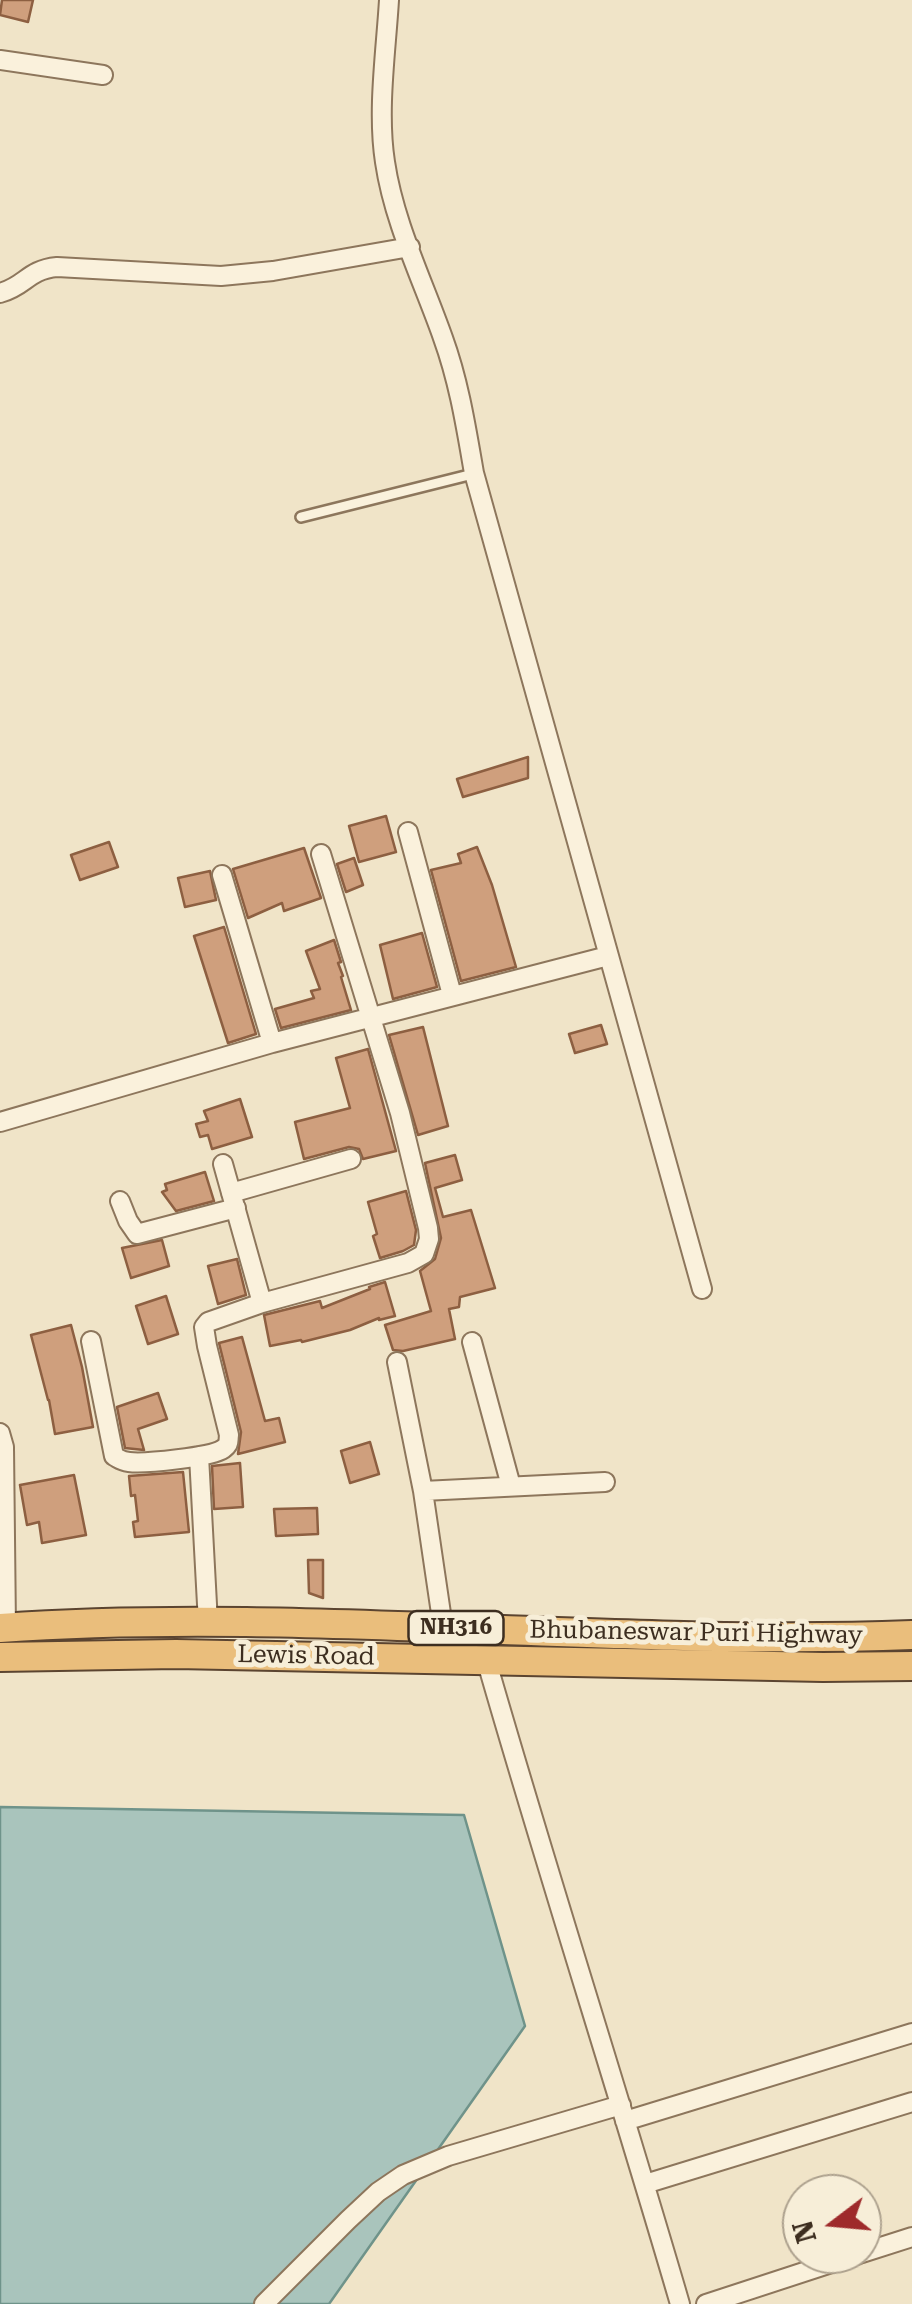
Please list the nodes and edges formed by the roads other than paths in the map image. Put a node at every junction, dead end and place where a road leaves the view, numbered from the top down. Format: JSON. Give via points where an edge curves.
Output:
{"nodes":[{"id":1,"x":388,"y":0,"type":"edge"},
{"id":2,"x":0,"y":60,"type":"edge"},
{"id":3,"x":103,"y":76,"type":"dead end"},
{"id":4,"x":410,"y":247,"type":"junction"},
{"id":5,"x":0,"y":293,"type":"edge"},
{"id":6,"x":474,"y":474,"type":"junction"},
{"id":7,"x":301,"y":517,"type":"dead end"},
{"id":8,"x":408,"y":832,"type":"dead end"},
{"id":9,"x":321,"y":854,"type":"dead end"},
{"id":10,"x":222,"y":874,"type":"dead end"},
{"id":11,"x":608,"y":956,"type":"junction"},
{"id":12,"x":452,"y":995,"type":"junction"},
{"id":13,"x":370,"y":1019,"type":"junction"},
{"id":14,"x":272,"y":1043,"type":"junction"},
{"id":15,"x":0,"y":1122,"type":"edge"},
{"id":16,"x":350,"y":1158,"type":"dead end"},
{"id":17,"x":223,"y":1164,"type":"dead end"},
{"id":18,"x":234,"y":1200,"type":"junction"},
{"id":19,"x":120,"y":1201,"type":"dead end"},
{"id":20,"x":702,"y":1289,"type":"dead end"},
{"id":21,"x":262,"y":1302,"type":"junction"},
{"id":22,"x":91,"y":1340,"type":"dead end"},
{"id":23,"x":472,"y":1342,"type":"dead end"},
{"id":24,"x":397,"y":1362,"type":"dead end"},
{"id":25,"x":0,"y":1433,"type":"edge"},
{"id":26,"x":199,"y":1456,"type":"junction"},
{"id":27,"x":605,"y":1482,"type":"dead end"},
{"id":28,"x":511,"y":1486,"type":"junction"},
{"id":29,"x":423,"y":1491,"type":"junction"},
{"id":30,"x":208,"y":1623,"type":"junction"},
{"id":31,"x":3,"y":1628,"type":"edge"},
{"id":32,"x":443,"y":1628,"type":"junction"},
{"id":33,"x":912,"y":1635,"type":"edge"},
{"id":34,"x":0,"y":1658,"type":"edge"},
{"id":35,"x":486,"y":1659,"type":"junction"},
{"id":36,"x":912,"y":1666,"type":"edge"},
{"id":37,"x":912,"y":2033,"type":"edge"},
{"id":38,"x":912,"y":2102,"type":"edge"},
{"id":39,"x":623,"y":2113,"type":"junction"},
{"id":40,"x":645,"y":2184,"type":"junction"},
{"id":41,"x":912,"y":2237,"type":"edge"},
{"id":42,"x":882,"y":2247,"type":"edge"},
{"id":43,"x":798,"y":2274,"type":"edge"},
{"id":44,"x":264,"y":2304,"type":"edge"},
{"id":45,"x":680,"y":2304,"type":"edge"},
{"id":46,"x":706,"y":2304,"type":"edge"}],
"edges":[{"from":1,"to":4,"type":"street","via":[[384,158]]},
{"from":2,"to":3,"type":"street"},
{"from":4,"to":5,"type":"street","via":[[220,276],[42,268]]},
{"from":4,"to":6,"type":"street","via":[[462,400]]},
{"from":6,"to":7,"type":"lane"},
{"from":6,"to":11,"type":"street"},
{"from":8,"to":12,"type":"street"},
{"from":9,"to":13,"type":"street"},
{"from":10,"to":14,"type":"street"},
{"from":11,"to":12,"type":"street"},
{"from":11,"to":20,"type":"street"},
{"from":12,"to":13,"type":"street"},
{"from":13,"to":14,"type":"street"},
{"from":13,"to":21,"type":"street","via":[[424,1209],[427,1247],[408,1263]]},
{"from":14,"to":15,"type":"street"},
{"from":16,"to":18,"type":"street"},
{"from":17,"to":18,"type":"street"},
{"from":18,"to":19,"type":"street","via":[[137,1234]]},
{"from":18,"to":21,"type":"street"},
{"from":21,"to":26,"type":"street","via":[[204,1327],[229,1435],[222,1450]]},
{"from":22,"to":26,"type":"street","via":[[114,1456],[124,1462]]},
{"from":23,"to":28,"type":"street"},
{"from":24,"to":29,"type":"street"},
{"from":25,"to":31,"type":"street"},
{"from":26,"to":30,"type":"street"},
{"from":27,"to":28,"type":"street"},
{"from":28,"to":29,"type":"street"},
{"from":29,"to":32,"type":"street"},
{"from":30,"to":31,"type":"highway","name":"Bhubaneswar Puri Highway","number":"NH316"},
{"from":30,"to":32,"type":"highway","name":"Bhubaneswar Puri Highway","number":"NH316"},
{"from":32,"to":33,"type":"highway","name":"Bhubaneswar Puri Highway","number":"NH316","via":[[700,1637]]},
{"from":34,"to":35,"type":"highway","name":"Lewis Road","number":"NH316"},
{"from":35,"to":36,"type":"highway","name":"Lewis Road","number":"NH316"},
{"from":35,"to":39,"type":"street"},
{"from":37,"to":39,"type":"street"},
{"from":38,"to":40,"type":"street"},
{"from":39,"to":40,"type":"street"},
{"from":39,"to":44,"type":"street","via":[[448,2156],[403,2175]]},
{"from":40,"to":45,"type":"street"},
{"from":41,"to":42,"type":"street"},
{"from":43,"to":46,"type":"street"}]}
